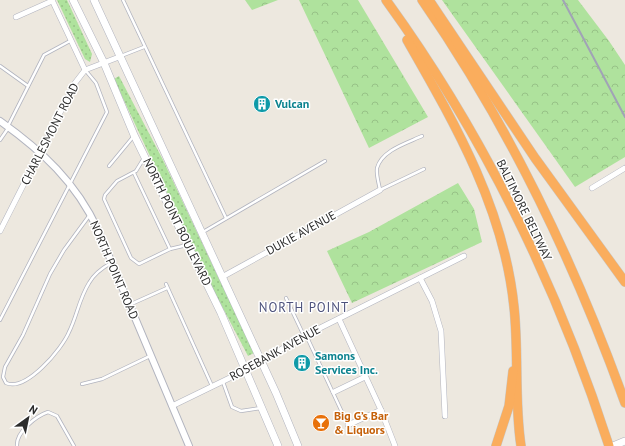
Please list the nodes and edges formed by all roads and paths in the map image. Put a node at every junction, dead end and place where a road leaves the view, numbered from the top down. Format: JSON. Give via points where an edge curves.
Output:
{"nodes":[{"id":1,"x":52,"y":0,"type":"edge"},
{"id":2,"x":73,"y":0,"type":"edge"},
{"id":3,"x":94,"y":0,"type":"edge"},
{"id":4,"x":123,"y":0,"type":"edge"},
{"id":5,"x":381,"y":0,"type":"edge"},
{"id":6,"x":386,"y":0,"type":"edge"},
{"id":7,"x":422,"y":0,"type":"edge"},
{"id":8,"x":429,"y":0,"type":"edge"},
{"id":9,"x":16,"y":17,"type":"dead end"},
{"id":10,"x":71,"y":41,"type":"junction"},
{"id":11,"x":144,"y":47,"type":"junction"},
{"id":12,"x":119,"y":57,"type":"junction"},
{"id":13,"x":104,"y":63,"type":"junction"},
{"id":14,"x":0,"y":66,"type":"edge"},
{"id":15,"x":85,"y":70,"type":"junction"},
{"id":16,"x":28,"y":86,"type":"junction"},
{"id":17,"x":0,"y":121,"type":"edge"},
{"id":18,"x":8,"y":127,"type":"junction"},
{"id":19,"x":134,"y":135,"type":"junction"},
{"id":20,"x":422,"y":136,"type":"dead end"},
{"id":21,"x":0,"y":140,"type":"edge"},
{"id":22,"x":40,"y":152,"type":"junction"},
{"id":23,"x":145,"y":156,"type":"junction"},
{"id":24,"x":325,"y":161,"type":"dead end"},
{"id":25,"x":109,"y":166,"type":"dead end"},
{"id":26,"x":625,"y":168,"type":"edge"},
{"id":27,"x":424,"y":169,"type":"dead end"},
{"id":28,"x":134,"y":173,"type":"junction"},
{"id":29,"x":70,"y":183,"type":"junction"},
{"id":30,"x":592,"y":188,"type":"dead end"},
{"id":31,"x":380,"y":190,"type":"junction"},
{"id":32,"x":90,"y":214,"type":"junction"},
{"id":33,"x":226,"y":218,"type":"junction"},
{"id":34,"x":2,"y":223,"type":"edge"},
{"id":35,"x":0,"y":231,"type":"edge"},
{"id":36,"x":201,"y":233,"type":"junction"},
{"id":37,"x":188,"y":245,"type":"junction"},
{"id":38,"x":170,"y":249,"type":"junction"},
{"id":39,"x":464,"y":256,"type":"dead end"},
{"id":40,"x":111,"y":263,"type":"junction"},
{"id":41,"x":222,"y":277,"type":"junction"},
{"id":42,"x":420,"y":278,"type":"junction"},
{"id":43,"x":625,"y":283,"type":"edge"},
{"id":44,"x":286,"y":298,"type":"dead end"},
{"id":45,"x":129,"y":305,"type":"junction"},
{"id":46,"x":514,"y":306,"type":"junction"},
{"id":47,"x":339,"y":319,"type":"junction"},
{"id":48,"x":0,"y":320,"type":"edge"},
{"id":49,"x":305,"y":336,"type":"junction"},
{"id":50,"x":151,"y":356,"type":"junction"},
{"id":51,"x":261,"y":362,"type":"junction"},
{"id":52,"x":246,"y":370,"type":"junction"},
{"id":53,"x":365,"y":377,"type":"junction"},
{"id":54,"x":223,"y":382,"type":"junction"},
{"id":55,"x":82,"y":384,"type":"dead end"},
{"id":56,"x":212,"y":387,"type":"junction"},
{"id":57,"x":334,"y":392,"type":"junction"},
{"id":58,"x":625,"y":403,"type":"edge"},
{"id":59,"x":172,"y":406,"type":"junction"},
{"id":60,"x":262,"y":407,"type":"junction"},
{"id":61,"x":381,"y":410,"type":"junction"},
{"id":62,"x":445,"y":416,"type":"dead end"},
{"id":63,"x":348,"y":425,"type":"joint"},
{"id":64,"x":625,"y":441,"type":"edge"},
{"id":65,"x":17,"y":446,"type":"edge"},
{"id":66,"x":74,"y":446,"type":"edge"},
{"id":67,"x":189,"y":446,"type":"edge"},
{"id":68,"x":278,"y":446,"type":"edge"},
{"id":69,"x":298,"y":446,"type":"edge"},
{"id":70,"x":395,"y":446,"type":"edge"},
{"id":71,"x":496,"y":446,"type":"edge"},
{"id":72,"x":521,"y":446,"type":"edge"},
{"id":73,"x":609,"y":446,"type":"edge"},
{"id":74,"x":613,"y":446,"type":"edge"}],
"edges":[{"from":1,"to":9,"type":"street"},
{"from":1,"to":10,"type":"street"},
{"from":2,"to":13,"type":"main road","name":"NORTH POINT BOULEVARD"},
{"from":3,"to":12,"type":"main road","name":"NORTH POINT BOULEVARD"},
{"from":4,"to":11,"type":"lane"},
{"from":5,"to":46,"type":"highway","via":[[445,106],[478,172],[502,240]]},
{"from":6,"to":73,"type":"highway","name":"BALTIMORE BELTWAY","via":[[440,82],[504,192],[566,327]]},
{"from":7,"to":58,"type":"highway","name":"BALTIMORE BELTWAY","via":[[463,63],[528,177],[591,313]]},
{"from":8,"to":43,"type":"highway","via":[[535,158]]},
{"from":10,"to":15,"type":"street"},
{"from":10,"to":16,"type":"lane","via":[[44,56]]},
{"from":11,"to":12,"type":"lane"},
{"from":11,"to":33,"type":"lane"},
{"from":12,"to":13,"type":"street","name":"CHARLESMONT ROAD"},
{"from":12,"to":36,"type":"main road","name":"NORTH POINT BOULEVARD"},
{"from":13,"to":15,"type":"street","name":"CHARLESMONT ROAD"},
{"from":13,"to":19,"type":"main road","name":"NORTH POINT BOULEVARD"},
{"from":14,"to":16,"type":"lane"},
{"from":15,"to":22,"type":"street","name":"CHARLESMONT ROAD","via":[[74,83]]},
{"from":15,"to":29,"type":"lane","via":[[94,80],[107,112]]},
{"from":16,"to":18,"type":"lane"},
{"from":17,"to":18,"type":"street","name":"NORTH POINT ROAD"},
{"from":18,"to":21,"type":"lane"},
{"from":18,"to":22,"type":"street","name":"NORTH POINT ROAD"},
{"from":19,"to":23,"type":"main road","name":"NORTH POINT BOULEVARD"},
{"from":19,"to":25,"type":"lane"},
{"from":20,"to":31,"type":"lane","via":[[388,153],[380,161],[377,170]]},
{"from":22,"to":29,"type":"street","name":"NORTH POINT ROAD"},
{"from":22,"to":34,"type":"street","name":"CHARLESMONT ROAD"},
{"from":23,"to":28,"type":"lane"},
{"from":23,"to":37,"type":"main road","name":"NORTH POINT BOULEVARD"},
{"from":24,"to":33,"type":"lane"},
{"from":26,"to":30,"type":"street"},
{"from":27,"to":31,"type":"lane"},
{"from":28,"to":38,"type":"lane"},
{"from":28,"to":38,"type":"lane","via":[[121,179],[109,190],[105,195],[105,204],[133,261],[139,264]]},
{"from":29,"to":32,"type":"street","name":"NORTH POINT ROAD"},
{"from":29,"to":48,"type":"lane"},
{"from":31,"to":41,"type":"street","name":"DUKIE AVENUE"},
{"from":32,"to":40,"type":"street","name":"NORTH POINT ROAD"},
{"from":32,"to":40,"type":"lane","via":[[50,274],[23,335],[4,367],[3,377],[6,383],[16,384],[25,381],[52,355],[68,334],[88,284],[97,273]]},
{"from":33,"to":36,"type":"lane"},
{"from":34,"to":35,"type":"street","name":"CHARLESMONT ROAD"},
{"from":36,"to":41,"type":"main road","name":"NORTH POINT BOULEVARD"},
{"from":37,"to":38,"type":"lane"},
{"from":37,"to":52,"type":"main road","name":"NORTH POINT BOULEVARD"},
{"from":39,"to":42,"type":"street","name":"ROSEBANK AVENUE"},
{"from":40,"to":45,"type":"street","name":"NORTH POINT ROAD"},
{"from":41,"to":51,"type":"main road","name":"NORTH POINT BOULEVARD"},
{"from":42,"to":47,"type":"street","name":"ROSEBANK AVENUE"},
{"from":42,"to":62,"type":"street","via":[[432,301],[441,331]]},
{"from":44,"to":49,"type":"lane"},
{"from":45,"to":50,"type":"street","name":"NORTH POINT ROAD"},
{"from":45,"to":56,"type":"lane","via":[[166,286]]},
{"from":46,"to":71,"type":"highway","via":[[511,390],[505,423]]},
{"from":46,"to":72,"type":"highway"},
{"from":47,"to":49,"type":"street","name":"ROSEBANK AVENUE"},
{"from":47,"to":53,"type":"street"},
{"from":49,"to":51,"type":"street","name":"ROSEBANK AVENUE"},
{"from":49,"to":57,"type":"lane"},
{"from":50,"to":55,"type":"lane","via":[[102,379]]},
{"from":50,"to":59,"type":"street","name":"NORTH POINT ROAD"},
{"from":51,"to":52,"type":"street","name":"ROSEBANK AVENUE"},
{"from":51,"to":69,"type":"main road","name":"NORTH POINT BOULEVARD"},
{"from":52,"to":54,"type":"street","name":"ROSEBANK AVENUE"},
{"from":52,"to":60,"type":"main road","name":"NORTH POINT BOULEVARD"},
{"from":53,"to":57,"type":"street"},
{"from":53,"to":61,"type":"street"},
{"from":54,"to":56,"type":"street","name":"ROSEBANK AVENUE"},
{"from":54,"to":60,"type":"lane","via":[[232,407],[241,411]]},
{"from":56,"to":59,"type":"street","name":"ROSEBANK AVENUE"},
{"from":57,"to":63,"type":"lane"},
{"from":59,"to":67,"type":"street","name":"NORTH POINT ROAD"},
{"from":60,"to":68,"type":"main road","name":"NORTH POINT BOULEVARD"},
{"from":61,"to":63,"type":"street"},
{"from":61,"to":70,"type":"street"},
{"from":64,"to":74,"type":"main road"},
{"from":65,"to":66,"type":"lane","via":[[18,438],[24,429],[48,412],[57,416]]}]}
